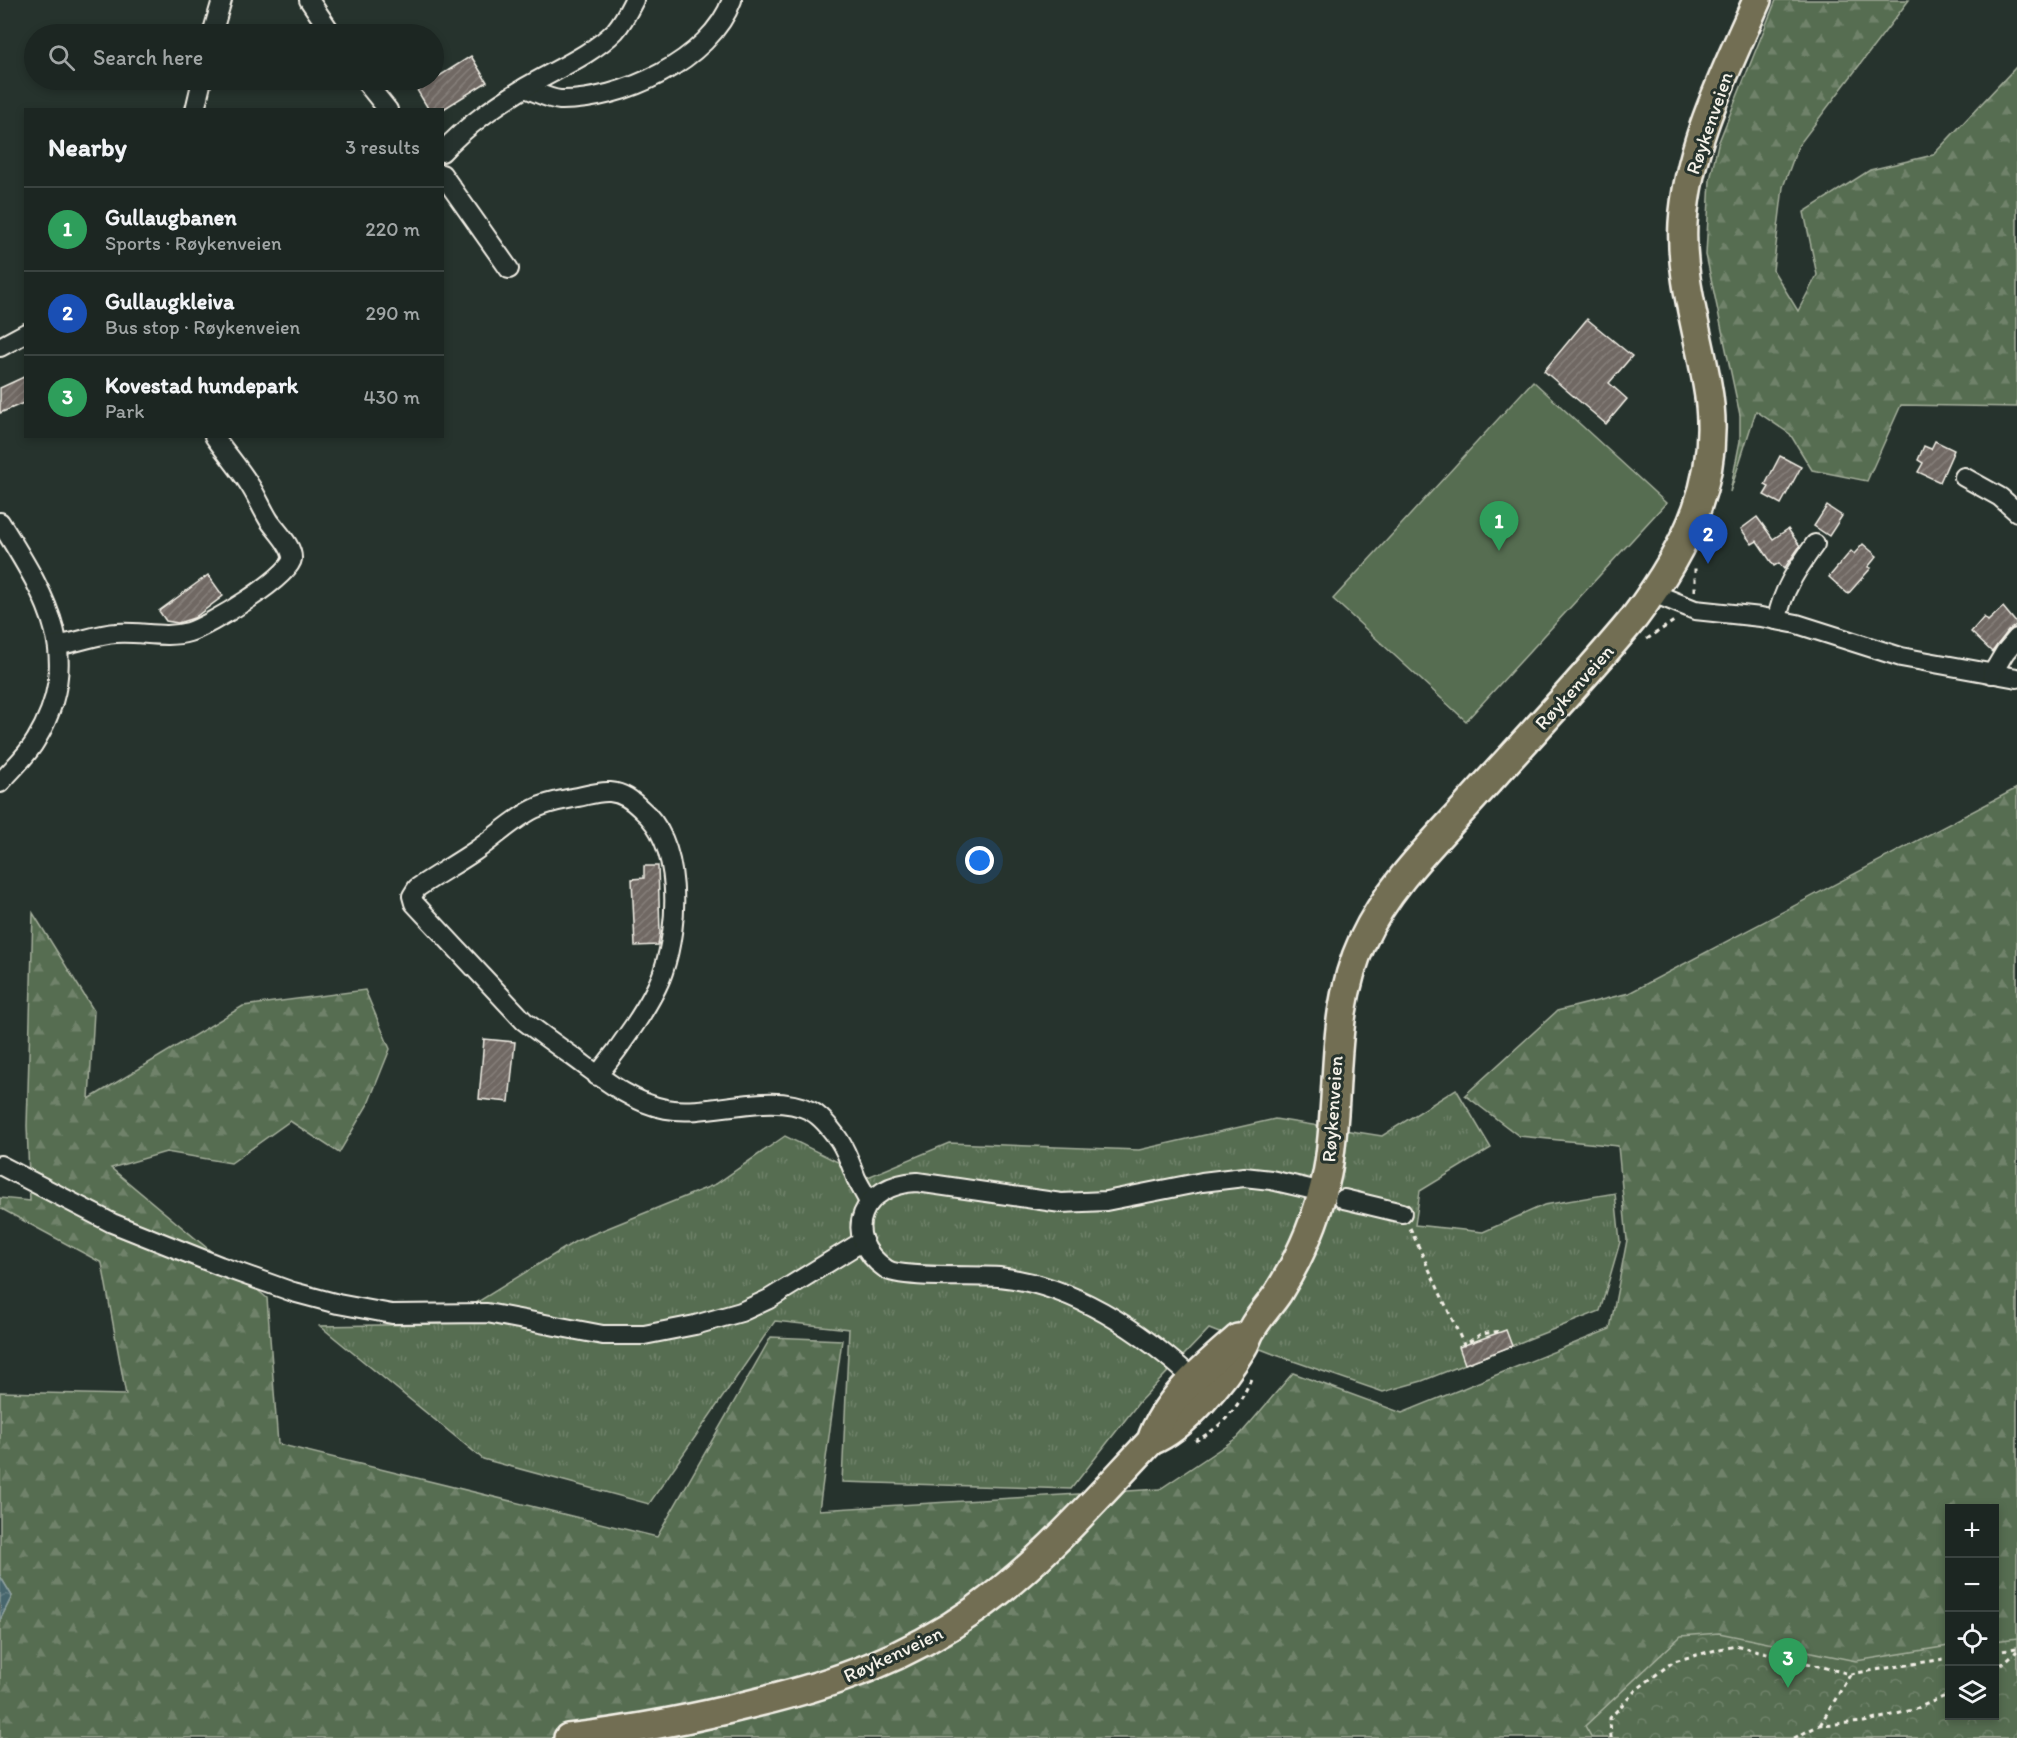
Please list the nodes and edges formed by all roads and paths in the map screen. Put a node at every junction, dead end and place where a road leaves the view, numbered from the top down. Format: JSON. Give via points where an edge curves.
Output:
{"nodes":[{"id":1,"x":222,"y":0,"type":"edge"},
{"id":2,"x":309,"y":0,"type":"edge"},
{"id":3,"x":634,"y":0,"type":"edge"},
{"id":4,"x":732,"y":0,"type":"edge"},
{"id":5,"x":1756,"y":0,"type":"edge"},
{"id":6,"x":215,"y":24,"type":"edge"},
{"id":7,"x":325,"y":24,"type":"edge"},
{"id":8,"x":525,"y":88,"type":"junction"},
{"id":9,"x":200,"y":90,"type":"edge"},
{"id":10,"x":372,"y":90,"type":"edge"},
{"id":11,"x":195,"y":108,"type":"edge"},
{"id":12,"x":385,"y":108,"type":"edge"},
{"id":13,"x":444,"y":150,"type":"edge"},
{"id":14,"x":444,"y":177,"type":"edge"},
{"id":15,"x":509,"y":269,"type":"dead end"},
{"id":16,"x":24,"y":334,"type":"edge"},
{"id":17,"x":0,"y":347,"type":"edge"},
{"id":18,"x":215,"y":438,"type":"edge"},
{"id":19,"x":1964,"y":477,"type":"dead end"},
{"id":20,"x":2017,"y":513,"type":"edge"},
{"id":21,"x":0,"y":522,"type":"edge"},
{"id":22,"x":1815,"y":544,"type":"dead end"},
{"id":23,"x":1695,"y":567,"type":"dead end"},
{"id":24,"x":1653,"y":593,"type":"junction"},
{"id":25,"x":1692,"y":594,"type":"dead end"},
{"id":26,"x":1678,"y":618,"type":"dead end"},
{"id":27,"x":1777,"y":620,"type":"junction"},
{"id":28,"x":2017,"y":638,"type":"edge"},
{"id":29,"x":1646,"y":639,"type":"dead end"},
{"id":30,"x":58,"y":645,"type":"junction"},
{"id":31,"x":1992,"y":674,"type":"junction"},
{"id":32,"x":2017,"y":678,"type":"edge"},
{"id":33,"x":0,"y":783,"type":"edge"},
{"id":34,"x":597,"y":1076,"type":"junction"},
{"id":35,"x":0,"y":1165,"type":"edge"},
{"id":36,"x":1310,"y":1189,"type":"dead end"},
{"id":37,"x":1344,"y":1199,"type":"dead end"},
{"id":38,"x":869,"y":1202,"type":"junction"},
{"id":39,"x":1402,"y":1213,"type":"joint"},
{"id":40,"x":863,"y":1241,"type":"junction"},
{"id":41,"x":1501,"y":1331,"type":"dead end"},
{"id":42,"x":1254,"y":1370,"type":"dead end"},
{"id":43,"x":1201,"y":1386,"type":"junction"},
{"id":44,"x":1190,"y":1443,"type":"dead end"},
{"id":45,"x":2017,"y":1650,"type":"edge"},
{"id":46,"x":1999,"y":1652,"type":"edge"},
{"id":47,"x":1945,"y":1659,"type":"edge"},
{"id":48,"x":1999,"y":1667,"type":"edge"},
{"id":49,"x":1850,"y":1674,"type":"junction"},
{"id":50,"x":1945,"y":1696,"type":"edge"},
{"id":51,"x":1820,"y":1725,"type":"junction"},
{"id":52,"x":568,"y":1738,"type":"edge"},
{"id":53,"x":1611,"y":1738,"type":"edge"},
{"id":54,"x":1794,"y":1738,"type":"edge"}],
"edges":[{"from":1,"to":6,"type":"street"},
{"from":2,"to":7,"type":"street"},
{"from":3,"to":8,"type":"street","via":[[607,38]]},
{"from":4,"to":8,"type":"street","via":[[710,37],[684,58],[615,93],[557,100]]},
{"from":5,"to":24,"type":"highway","name":"Røykenveien","via":[[1706,120],[1689,175],[1683,226],[1684,265],[1708,386],[1710,453],[1687,536]]},
{"from":8,"to":13,"type":"street","via":[[470,124]]},
{"from":9,"to":11,"type":"street"},
{"from":10,"to":12,"type":"street"},
{"from":14,"to":15,"type":"street"},
{"from":16,"to":17,"type":"street"},
{"from":18,"to":30,"type":"street","via":[[289,549],[292,559],[288,568],[252,597],[189,632],[106,634]]},
{"from":19,"to":20,"type":"street","via":[[2000,497]]},
{"from":21,"to":30,"type":"street","via":[[40,591]]},
{"from":22,"to":27,"type":"street","via":[[1793,575]]},
{"from":23,"to":25,"type":"path"},
{"from":24,"to":27,"type":"street","via":[[1695,610]]},
{"from":24,"to":43,"type":"highway","name":"Røykenveien","via":[[1605,653],[1418,859],[1370,926],[1350,971],[1342,1003],[1330,1154],[1307,1238],[1293,1268],[1251,1330],[1239,1337]]},
{"from":26,"to":29,"type":"path"},
{"from":27,"to":31,"type":"street","via":[[1900,657]]},
{"from":28,"to":31,"type":"street"},
{"from":30,"to":33,"type":"street","via":[[60,669],[52,704],[35,741]]},
{"from":31,"to":32,"type":"street"},
{"from":34,"to":34,"type":"street","via":[[663,974],[673,922],[673,883],[664,840],[642,809],[630,799],[610,792],[550,802],[532,810],[417,888],[412,896],[421,911],[514,1012]]},
{"from":34,"to":38,"type":"street","via":[[634,1098],[666,1109],[776,1104],[811,1112],[840,1141]]},
{"from":35,"to":40,"type":"street","via":[[112,1223],[293,1292],[369,1311],[487,1313],[568,1330],[625,1336],[741,1312]]},
{"from":36,"to":38,"type":"street","via":[[1244,1177],[1106,1201],[1061,1203],[910,1182],[881,1191]]},
{"from":37,"to":39,"type":"street"},
{"from":38,"to":40,"type":"street","via":[[860,1226]]},
{"from":39,"to":41,"type":"path","via":[[1464,1344],[1481,1334]]},
{"from":40,"to":43,"type":"street","via":[[873,1257],[893,1272],[1018,1280],[1089,1305],[1143,1338]]},
{"from":42,"to":44,"type":"path","via":[[1246,1392],[1226,1420]]},
{"from":43,"to":52,"type":"highway","name":"Røykenveien","via":[[1176,1398],[1151,1441],[1062,1534],[989,1599],[943,1632],[868,1670],[831,1682],[706,1716]]},
{"from":45,"to":46,"type":"path"},
{"from":45,"to":48,"type":"path"},
{"from":47,"to":49,"type":"path"},
{"from":49,"to":51,"type":"path"},
{"from":49,"to":53,"type":"path","via":[[1735,1645],[1674,1661],[1636,1690],[1610,1718]]},
{"from":50,"to":51,"type":"path","via":[[1913,1710],[1864,1722]]},
{"from":51,"to":54,"type":"path"}]}
